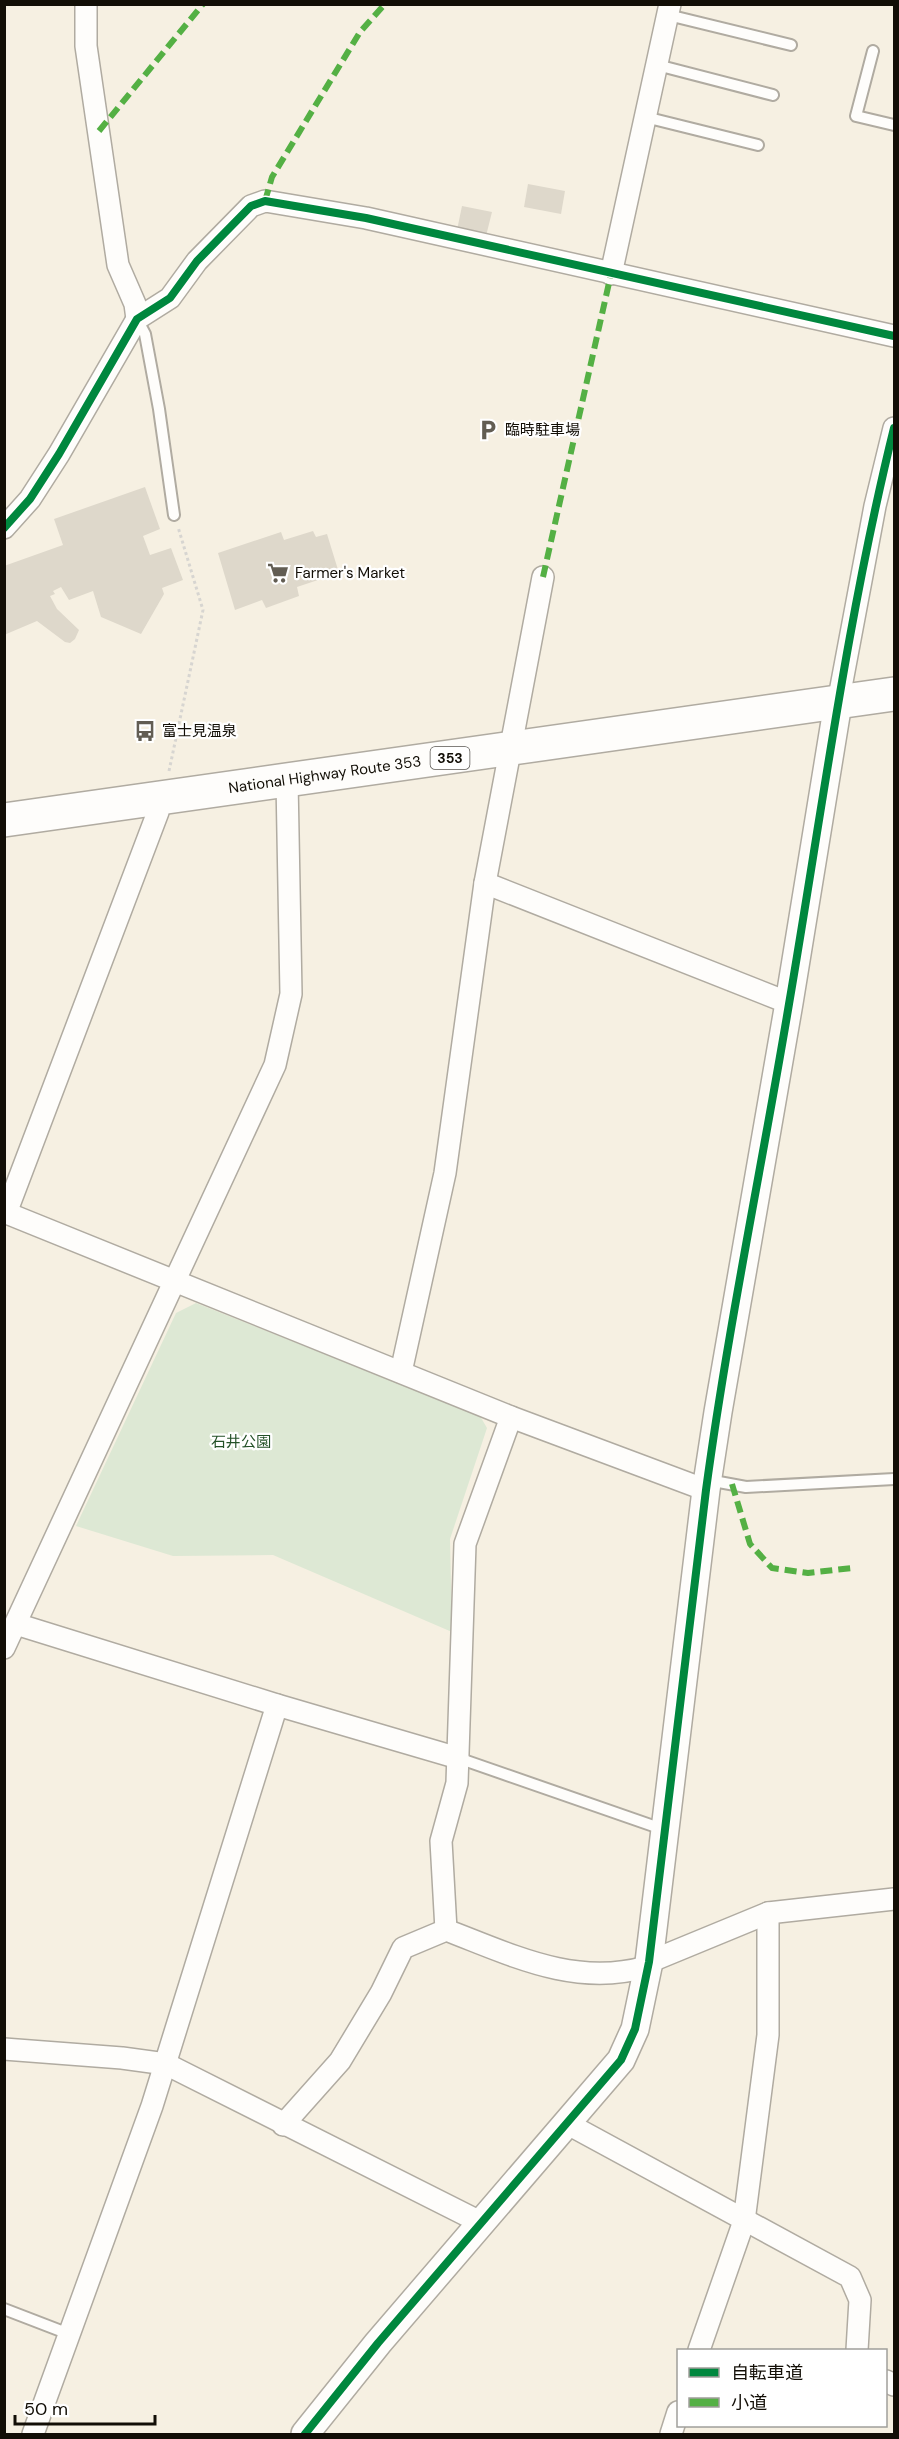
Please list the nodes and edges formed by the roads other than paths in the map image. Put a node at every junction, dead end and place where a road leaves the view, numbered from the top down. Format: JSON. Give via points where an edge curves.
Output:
{"nodes":[{"id":1,"x":86,"y":4,"type":"edge"},
{"id":2,"x":669,"y":10,"type":"edge"},
{"id":3,"x":791,"y":45,"type":"dead end"},
{"id":4,"x":873,"y":51,"type":"dead end"},
{"id":5,"x":657,"y":65,"type":"junction"},
{"id":6,"x":773,"y":94,"type":"dead end"},
{"id":7,"x":645,"y":117,"type":"junction"},
{"id":8,"x":894,"y":125,"type":"edge"},
{"id":9,"x":758,"y":144,"type":"dead end"},
{"id":10,"x":610,"y":274,"type":"junction"},
{"id":11,"x":137,"y":319,"type":"junction"},
{"id":12,"x":894,"y":336,"type":"edge"},
{"id":13,"x":894,"y":428,"type":"edge"},
{"id":14,"x":174,"y":515,"type":"road end"},
{"id":15,"x":4,"y":528,"type":"edge"},
{"id":16,"x":543,"y":577,"type":"dead end"},
{"id":17,"x":894,"y":694,"type":"edge"},
{"id":18,"x":837,"y":703,"type":"junction"},
{"id":19,"x":509,"y":749,"type":"junction"},
{"id":20,"x":287,"y":781,"type":"junction"},
{"id":21,"x":165,"y":798,"type":"junction"},
{"id":22,"x":4,"y":820,"type":"edge"},
{"id":23,"x":485,"y":883,"type":"junction"},
{"id":24,"x":789,"y":1003,"type":"junction"},
{"id":25,"x":5,"y":1212,"type":"edge"},
{"id":26,"x":175,"y":1282,"type":"junction"},
{"id":27,"x":401,"y":1372,"type":"junction"},
{"id":28,"x":511,"y":1417,"type":"junction"},
{"id":29,"x":894,"y":1479,"type":"edge"},
{"id":30,"x":707,"y":1485,"type":"junction"},
{"id":31,"x":16,"y":1624,"type":"junction"},
{"id":32,"x":4,"y":1648,"type":"edge"},
{"id":33,"x":277,"y":1705,"type":"junction"},
{"id":34,"x":458,"y":1758,"type":"junction"},
{"id":35,"x":665,"y":1830,"type":"junction"},
{"id":36,"x":894,"y":1899,"type":"edge"},
{"id":37,"x":768,"y":1913,"type":"junction"},
{"id":38,"x":446,"y":1930,"type":"junction"},
{"id":39,"x":650,"y":1962,"type":"junction"},
{"id":40,"x":4,"y":2049,"type":"edge"},
{"id":41,"x":166,"y":2064,"type":"junction"},
{"id":42,"x":568,"y":2124,"type":"junction"},
{"id":43,"x":283,"y":2125,"type":"junction"},
{"id":44,"x":744,"y":2221,"type":"junction"},
{"id":45,"x":482,"y":2223,"type":"junction"},
{"id":46,"x":4,"y":2308,"type":"edge"},
{"id":47,"x":69,"y":2334,"type":"junction"},
{"id":48,"x":699,"y":2349,"type":"edge"},
{"id":49,"x":856,"y":2349,"type":"edge"},
{"id":50,"x":677,"y":2415,"type":"edge"},
{"id":51,"x":33,"y":2434,"type":"edge"},
{"id":52,"x":305,"y":2434,"type":"edge"},
{"id":53,"x":671,"y":2434,"type":"edge"}],
"edges":[{"from":1,"to":11,"type":"street","via":[[86,46],[118,265],[135,304]]},
{"from":2,"to":3,"type":"lane"},
{"from":2,"to":5,"type":"street"},
{"from":4,"to":8,"type":"lane","via":[[856,116]]},
{"from":5,"to":6,"type":"lane"},
{"from":5,"to":7,"type":"street"},
{"from":7,"to":9,"type":"lane"},
{"from":7,"to":10,"type":"street"},
{"from":10,"to":11,"type":"street","via":[[366,218],[265,201],[251,206],[197,261],[170,298]]},
{"from":10,"to":12,"type":"street"},
{"from":11,"to":14,"type":"lane","via":[[145,334]]},
{"from":11,"to":15,"type":"street","via":[[54,463]]},
{"from":13,"to":18,"type":"street"},
{"from":16,"to":19,"type":"street"},
{"from":17,"to":18,"type":"highway","name":"National Highway Route 353","number":"353"},
{"from":18,"to":19,"type":"highway","name":"National Highway Route 353","number":"353"},
{"from":18,"to":24,"type":"street"},
{"from":19,"to":20,"type":"highway","name":"National Highway Route 353","number":"353"},
{"from":19,"to":23,"type":"street"},
{"from":20,"to":21,"type":"highway","name":"National Highway Route 353","number":"353"},
{"from":20,"to":26,"type":"street","via":[[291,994],[275,1065]]},
{"from":21,"to":22,"type":"highway","name":"National Highway Route 353","number":"353"},
{"from":21,"to":25,"type":"street"},
{"from":23,"to":24,"type":"street"},
{"from":23,"to":27,"type":"street","via":[[445,1173]]},
{"from":24,"to":30,"type":"street"},
{"from":25,"to":26,"type":"street"},
{"from":26,"to":27,"type":"street"},
{"from":26,"to":31,"type":"street"},
{"from":27,"to":28,"type":"street"},
{"from":28,"to":30,"type":"street"},
{"from":28,"to":34,"type":"street","via":[[465,1544]]},
{"from":29,"to":30,"type":"lane"},
{"from":30,"to":35,"type":"street"},
{"from":31,"to":32,"type":"street"},
{"from":31,"to":33,"type":"street"},
{"from":33,"to":34,"type":"street"},
{"from":33,"to":41,"type":"street"},
{"from":34,"to":35,"type":"lane"},
{"from":34,"to":38,"type":"street","via":[[457,1783],[441,1841]]},
{"from":35,"to":39,"type":"street"},
{"from":36,"to":37,"type":"street"},
{"from":37,"to":39,"type":"street"},
{"from":37,"to":44,"type":"street","via":[[768,2035]]},
{"from":38,"to":39,"type":"street","via":[[552,1969],[611,1974],[646,1967]]},
{"from":38,"to":43,"type":"street","via":[[403,1948],[340,2061]]},
{"from":39,"to":42,"type":"street","via":[[635,2030],[621,2060]]},
{"from":40,"to":41,"type":"street"},
{"from":41,"to":43,"type":"street"},
{"from":41,"to":47,"type":"street"},
{"from":42,"to":44,"type":"street"},
{"from":42,"to":45,"type":"street"},
{"from":43,"to":45,"type":"street"},
{"from":44,"to":48,"type":"street"},
{"from":44,"to":49,"type":"street","via":[[850,2277],[860,2300]]},
{"from":45,"to":52,"type":"street"},
{"from":46,"to":47,"type":"lane"},
{"from":47,"to":51,"type":"street"},
{"from":50,"to":53,"type":"street"}]}
